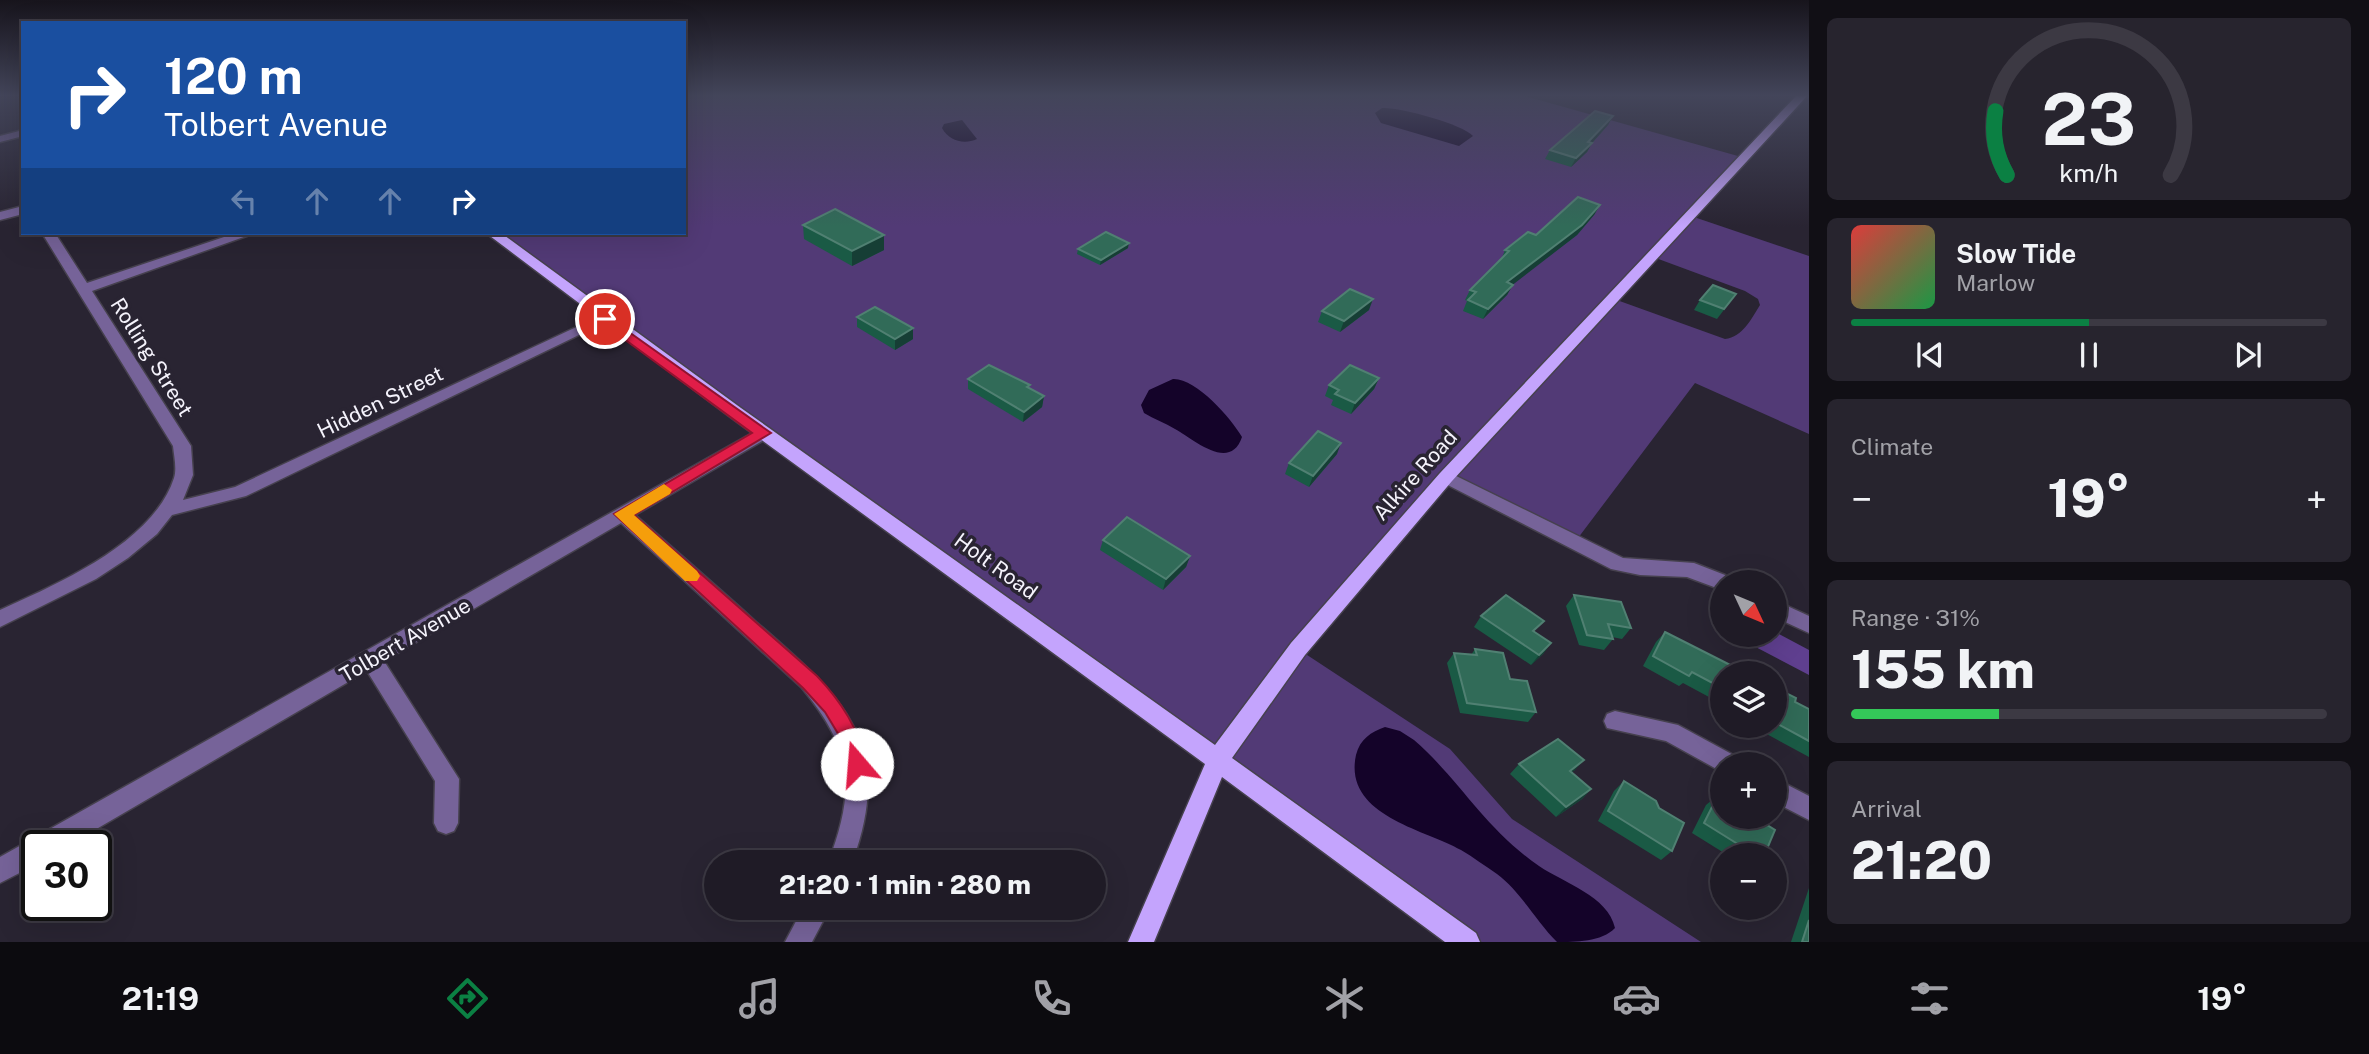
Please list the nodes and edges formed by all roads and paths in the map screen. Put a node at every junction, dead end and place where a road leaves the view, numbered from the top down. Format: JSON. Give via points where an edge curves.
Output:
{"nodes":[{"id":1,"x":1762,"y":139,"type":"edge"},
{"id":2,"x":21,"y":211,"type":"edge"},
{"id":3,"x":0,"y":216,"type":"edge"},
{"id":4,"x":50,"y":235,"type":"edge"},
{"id":5,"x":242,"y":235,"type":"edge"},
{"id":6,"x":496,"y":235,"type":"edge"},
{"id":7,"x":84,"y":289,"type":"junction"},
{"id":8,"x":605,"y":319,"type":"junction"},
{"id":9,"x":763,"y":433,"type":"junction"},
{"id":10,"x":1446,"y":477,"type":"junction"},
{"id":11,"x":168,"y":510,"type":"junction"},
{"id":12,"x":622,"y":514,"type":"junction"},
{"id":13,"x":1710,"y":577,"type":"edge"},
{"id":14,"x":1787,"y":614,"type":"edge"},
{"id":15,"x":0,"y":620,"type":"edge"},
{"id":16,"x":1809,"y":625,"type":"edge"},
{"id":17,"x":371,"y":659,"type":"junction"},
{"id":18,"x":1615,"y":721,"type":"dead end"},
{"id":19,"x":1710,"y":754,"type":"edge"},
{"id":20,"x":1219,"y":758,"type":"junction"},
{"id":21,"x":1787,"y":796,"type":"edge"},
{"id":22,"x":1809,"y":809,"type":"edge"},
{"id":23,"x":446,"y":824,"type":"dead end"},
{"id":24,"x":72,"y":830,"type":"edge"},
{"id":25,"x":844,"y":850,"type":"edge"},
{"id":26,"x":21,"y":859,"type":"edge"},
{"id":27,"x":0,"y":871,"type":"edge"},
{"id":28,"x":810,"y":920,"type":"edge"},
{"id":29,"x":1460,"y":940,"type":"edge"},
{"id":30,"x":798,"y":942,"type":"edge"},
{"id":31,"x":1141,"y":942,"type":"edge"}],
"edges":[{"from":1,"to":10,"type":"main road","name":"Alkire Road"},
{"from":2,"to":3,"type":"street"},
{"from":4,"to":7,"type":"street","name":"Rolling Street"},
{"from":5,"to":7,"type":"street"},
{"from":6,"to":8,"type":"main road","name":"Holt Road"},
{"from":7,"to":11,"type":"street","name":"Rolling Street","via":[[183,446],[187,458],[184,475]]},
{"from":8,"to":9,"type":"main road","name":"Holt Road"},
{"from":8,"to":11,"type":"street","name":"Hidden Street","via":[[258,485]]},
{"from":9,"to":12,"type":"street","name":"Tolbert Avenue"},
{"from":9,"to":20,"type":"main road","name":"Holt Road"},
{"from":10,"to":13,"type":"street","via":[[1618,564],[1649,570],[1676,568]]},
{"from":10,"to":20,"type":"main road","name":"Alkire Road","via":[[1298,649]]},
{"from":11,"to":15,"type":"street","via":[[96,572]]},
{"from":12,"to":17,"type":"street","name":"Tolbert Avenue"},
{"from":12,"to":25,"type":"street","via":[[832,705],[849,734],[857,764],[859,804]]},
{"from":14,"to":16,"type":"street"},
{"from":17,"to":23,"type":"street","via":[[447,779]]},
{"from":17,"to":24,"type":"street","name":"Tolbert Avenue"},
{"from":18,"to":19,"type":"street","via":[[1670,732]]},
{"from":20,"to":29,"type":"main road","name":"Holt Road"},
{"from":20,"to":31,"type":"main road","name":"Alkire Road"},
{"from":21,"to":22,"type":"street"},
{"from":26,"to":27,"type":"street"},
{"from":28,"to":30,"type":"street"}]}
